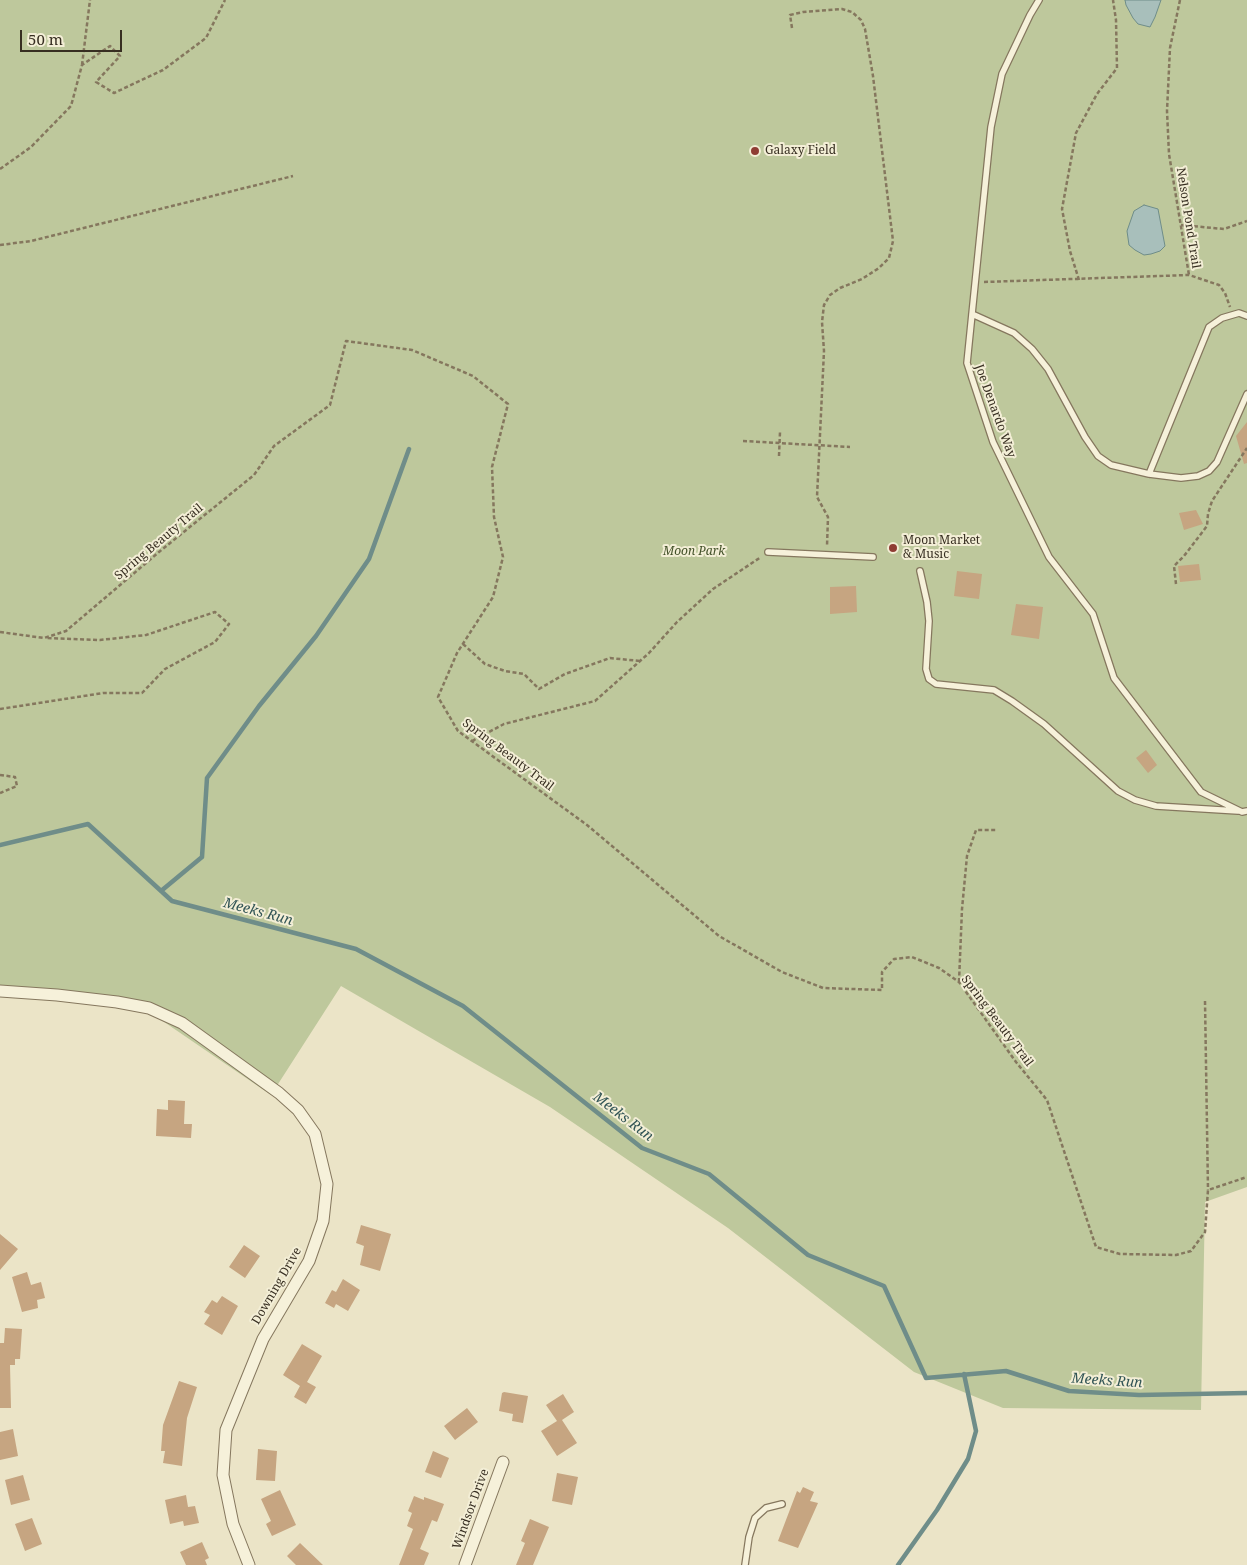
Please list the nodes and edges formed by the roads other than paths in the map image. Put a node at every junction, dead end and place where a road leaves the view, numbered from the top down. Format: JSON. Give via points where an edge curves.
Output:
{"nodes":[{"id":1,"x":1039,"y":0,"type":"edge"},
{"id":2,"x":972,"y":314,"type":"junction"},
{"id":3,"x":1247,"y":316,"type":"edge"},
{"id":4,"x":1247,"y":394,"type":"edge"},
{"id":5,"x":1149,"y":474,"type":"junction"},
{"id":6,"x":768,"y":552,"type":"road end"},
{"id":7,"x":873,"y":557,"type":"dead end"},
{"id":8,"x":920,"y":571,"type":"dead end"},
{"id":9,"x":1245,"y":812,"type":"edge"},
{"id":10,"x":0,"y":991,"type":"edge"},
{"id":11,"x":503,"y":1462,"type":"dead end"},
{"id":12,"x":782,"y":1504,"type":"dead end"},
{"id":13,"x":249,"y":1565,"type":"edge"},
{"id":14,"x":465,"y":1565,"type":"edge"},
{"id":15,"x":745,"y":1565,"type":"edge"}],
"edges":[{"from":1,"to":2,"type":"lane","name":"Joe Denardo Way","via":[[1002,74],[991,127]]},
{"from":2,"to":5,"type":"lane","via":[[1014,334],[1032,349],[1048,369],[1098,456],[1111,465]]},
{"from":2,"to":9,"type":"lane","name":"Joe Denardo Way","via":[[967,362],[993,442],[1049,557],[1092,614],[1114,678],[1201,792]]},
{"from":3,"to":5,"type":"lane","via":[[1233,315],[1209,326]]},
{"from":4,"to":5,"type":"lane","via":[[1217,462],[1209,471],[1181,478]]},
{"from":6,"to":7,"type":"lane"},
{"from":8,"to":9,"type":"lane","via":[[927,602],[926,669],[929,679],[936,684],[994,690],[1044,724],[1118,791],[1135,800],[1156,806]]},
{"from":10,"to":13,"type":"street","name":"Downing Drive","via":[[117,1002],[149,1008],[174,1019],[279,1093],[298,1110],[316,1134],[328,1184],[323,1221],[309,1262],[263,1339],[226,1430],[223,1475],[233,1524]]},
{"from":11,"to":14,"type":"street","name":"Windsor Drive"},
{"from":12,"to":15,"type":"lane","via":[[766,1508],[756,1518]]}]}
